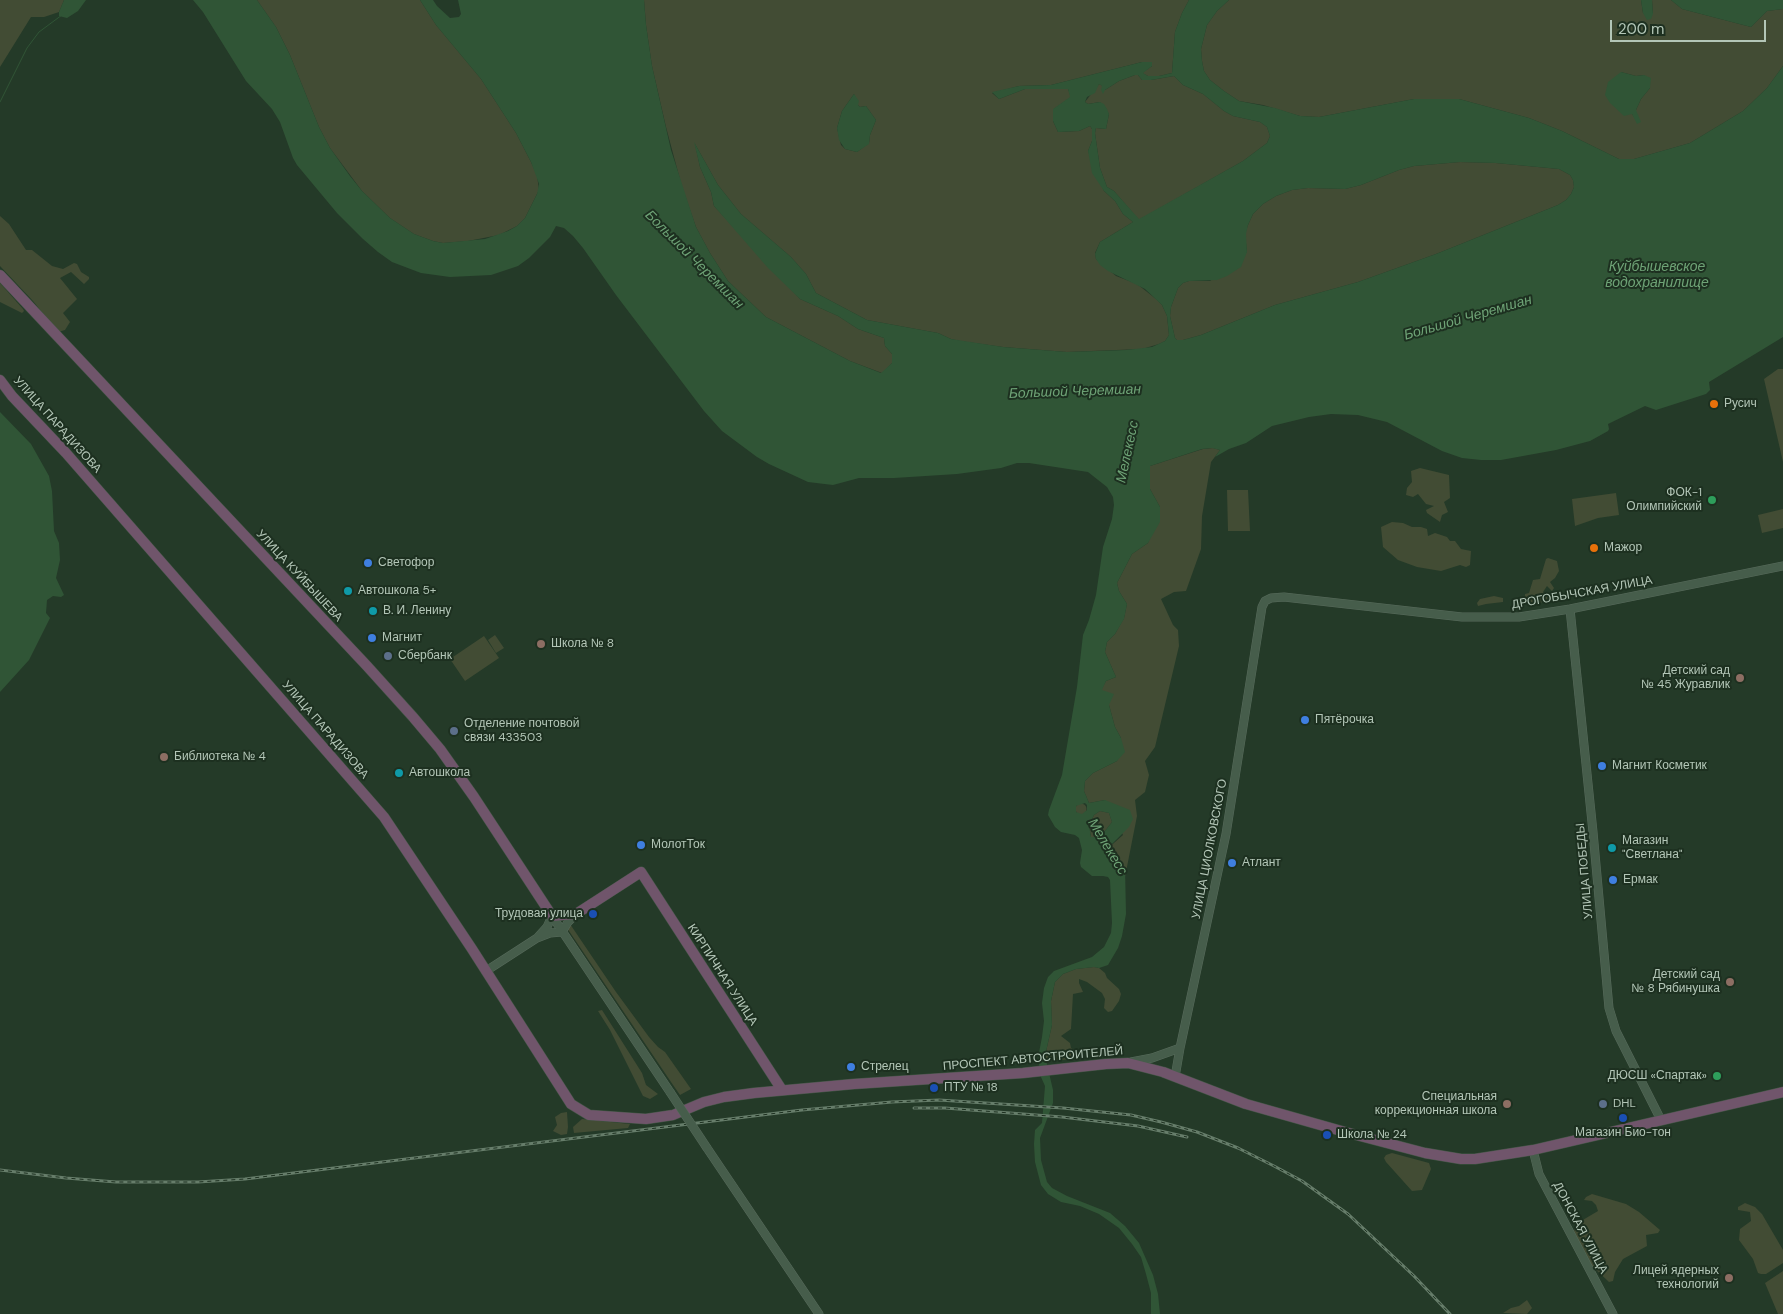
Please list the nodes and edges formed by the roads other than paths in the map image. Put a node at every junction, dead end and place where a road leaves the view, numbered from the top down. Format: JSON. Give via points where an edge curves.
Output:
{"nodes":[{"id":1,"x":0,"y":275,"type":"edge"},
{"id":2,"x":0,"y":380,"type":"edge"},
{"id":3,"x":1783,"y":566,"type":"edge"},
{"id":4,"x":1265,"y":601,"type":"joint"},
{"id":5,"x":1570,"y":609,"type":"junction"},
{"id":6,"x":576,"y":914,"type":"junction"},
{"id":7,"x":552,"y":916,"type":"junction"},
{"id":8,"x":562,"y":932,"type":"junction"},
{"id":9,"x":537,"y":938,"type":"junction"},
{"id":10,"x":486,"y":971,"type":"junction"},
{"id":11,"x":1180,"y":1048,"type":"junction"},
{"id":12,"x":1128,"y":1063,"type":"junction"},
{"id":13,"x":1175,"y":1077,"type":"junction"},
{"id":14,"x":782,"y":1090,"type":"junction"},
{"id":15,"x":1783,"y":1092,"type":"edge"},
{"id":16,"x":598,"y":1116,"type":"joint"},
{"id":17,"x":1660,"y":1120,"type":"junction"},
{"id":18,"x":1533,"y":1150,"type":"junction"},
{"id":19,"x":819,"y":1314,"type":"edge"},
{"id":20,"x":1613,"y":1314,"type":"edge"}],
"edges":[{"from":1,"to":7,"type":"highway","name":"УЛИЦА КУЙБЫШЕВА","via":[[413,717],[474,797]]},
{"from":2,"to":10,"type":"highway","name":"УЛИЦА ПАРАДИЗОВА","via":[[377,809],[402,841]]},
{"from":3,"to":5,"type":"street","name":"ДРОГОБЫЧСКАЯ УЛИЦА"},
{"from":4,"to":5,"type":"street","name":"ДРОГОБЫЧСКАЯ УЛИЦА","via":[[1284,597],[1462,617],[1519,617]]},
{"from":4,"to":11,"type":"street","name":"УЛИЦА ЦИОЛКОВСКОГО","via":[[1226,834]]},
{"from":5,"to":17,"type":"street","name":"УЛИЦА ПОБЕДЫ","via":[[1609,1008],[1616,1031]]},
{"from":6,"to":7,"type":"highway"},
{"from":6,"to":8,"type":"street"},
{"from":6,"to":14,"type":"highway","name":"КИРПИЧНАЯ УЛИЦА","via":[[640,872]]},
{"from":7,"to":8,"type":"street"},
{"from":7,"to":9,"type":"street"},
{"from":8,"to":9,"type":"street"},
{"from":8,"to":19,"type":"street","bridge":true},
{"from":9,"to":10,"type":"street"},
{"from":10,"to":16,"type":"highway","name":"УЛИЦА ПАРАДИЗОВА","via":[[571,1104],[589,1115]]},
{"from":11,"to":12,"type":"street"},
{"from":11,"to":13,"type":"street","name":"УЛИЦА ЦИОЛКОВСКОГО"},
{"from":12,"to":13,"type":"highway","name":"ПРОСПЕКТ АВТОСТРОИТЕЛЕЙ"},
{"from":12,"to":14,"type":"highway","name":"ПРОСПЕКТ АВТОСТРОИТЕЛЕЙ"},
{"from":13,"to":18,"type":"highway","name":"ПРОСПЕКТ АВТОСТРОИТЕЛЕЙ","via":[[1246,1104],[1425,1152],[1475,1159]]},
{"from":14,"to":16,"type":"highway","name":"ПРОСПЕКТ АВТОСТРОИТЕЛЕЙ","via":[[724,1097],[665,1117]]},
{"from":15,"to":17,"type":"highway","name":"ПРОСПЕКТ АВТОСТРОИТЕЛЕЙ"},
{"from":17,"to":18,"type":"highway","name":"ПРОСПЕКТ АВТОСТРОИТЕЛЕЙ"},
{"from":18,"to":20,"type":"street","name":"ДОНСКАЯ УЛИЦА","via":[[1539,1174]]}]}
